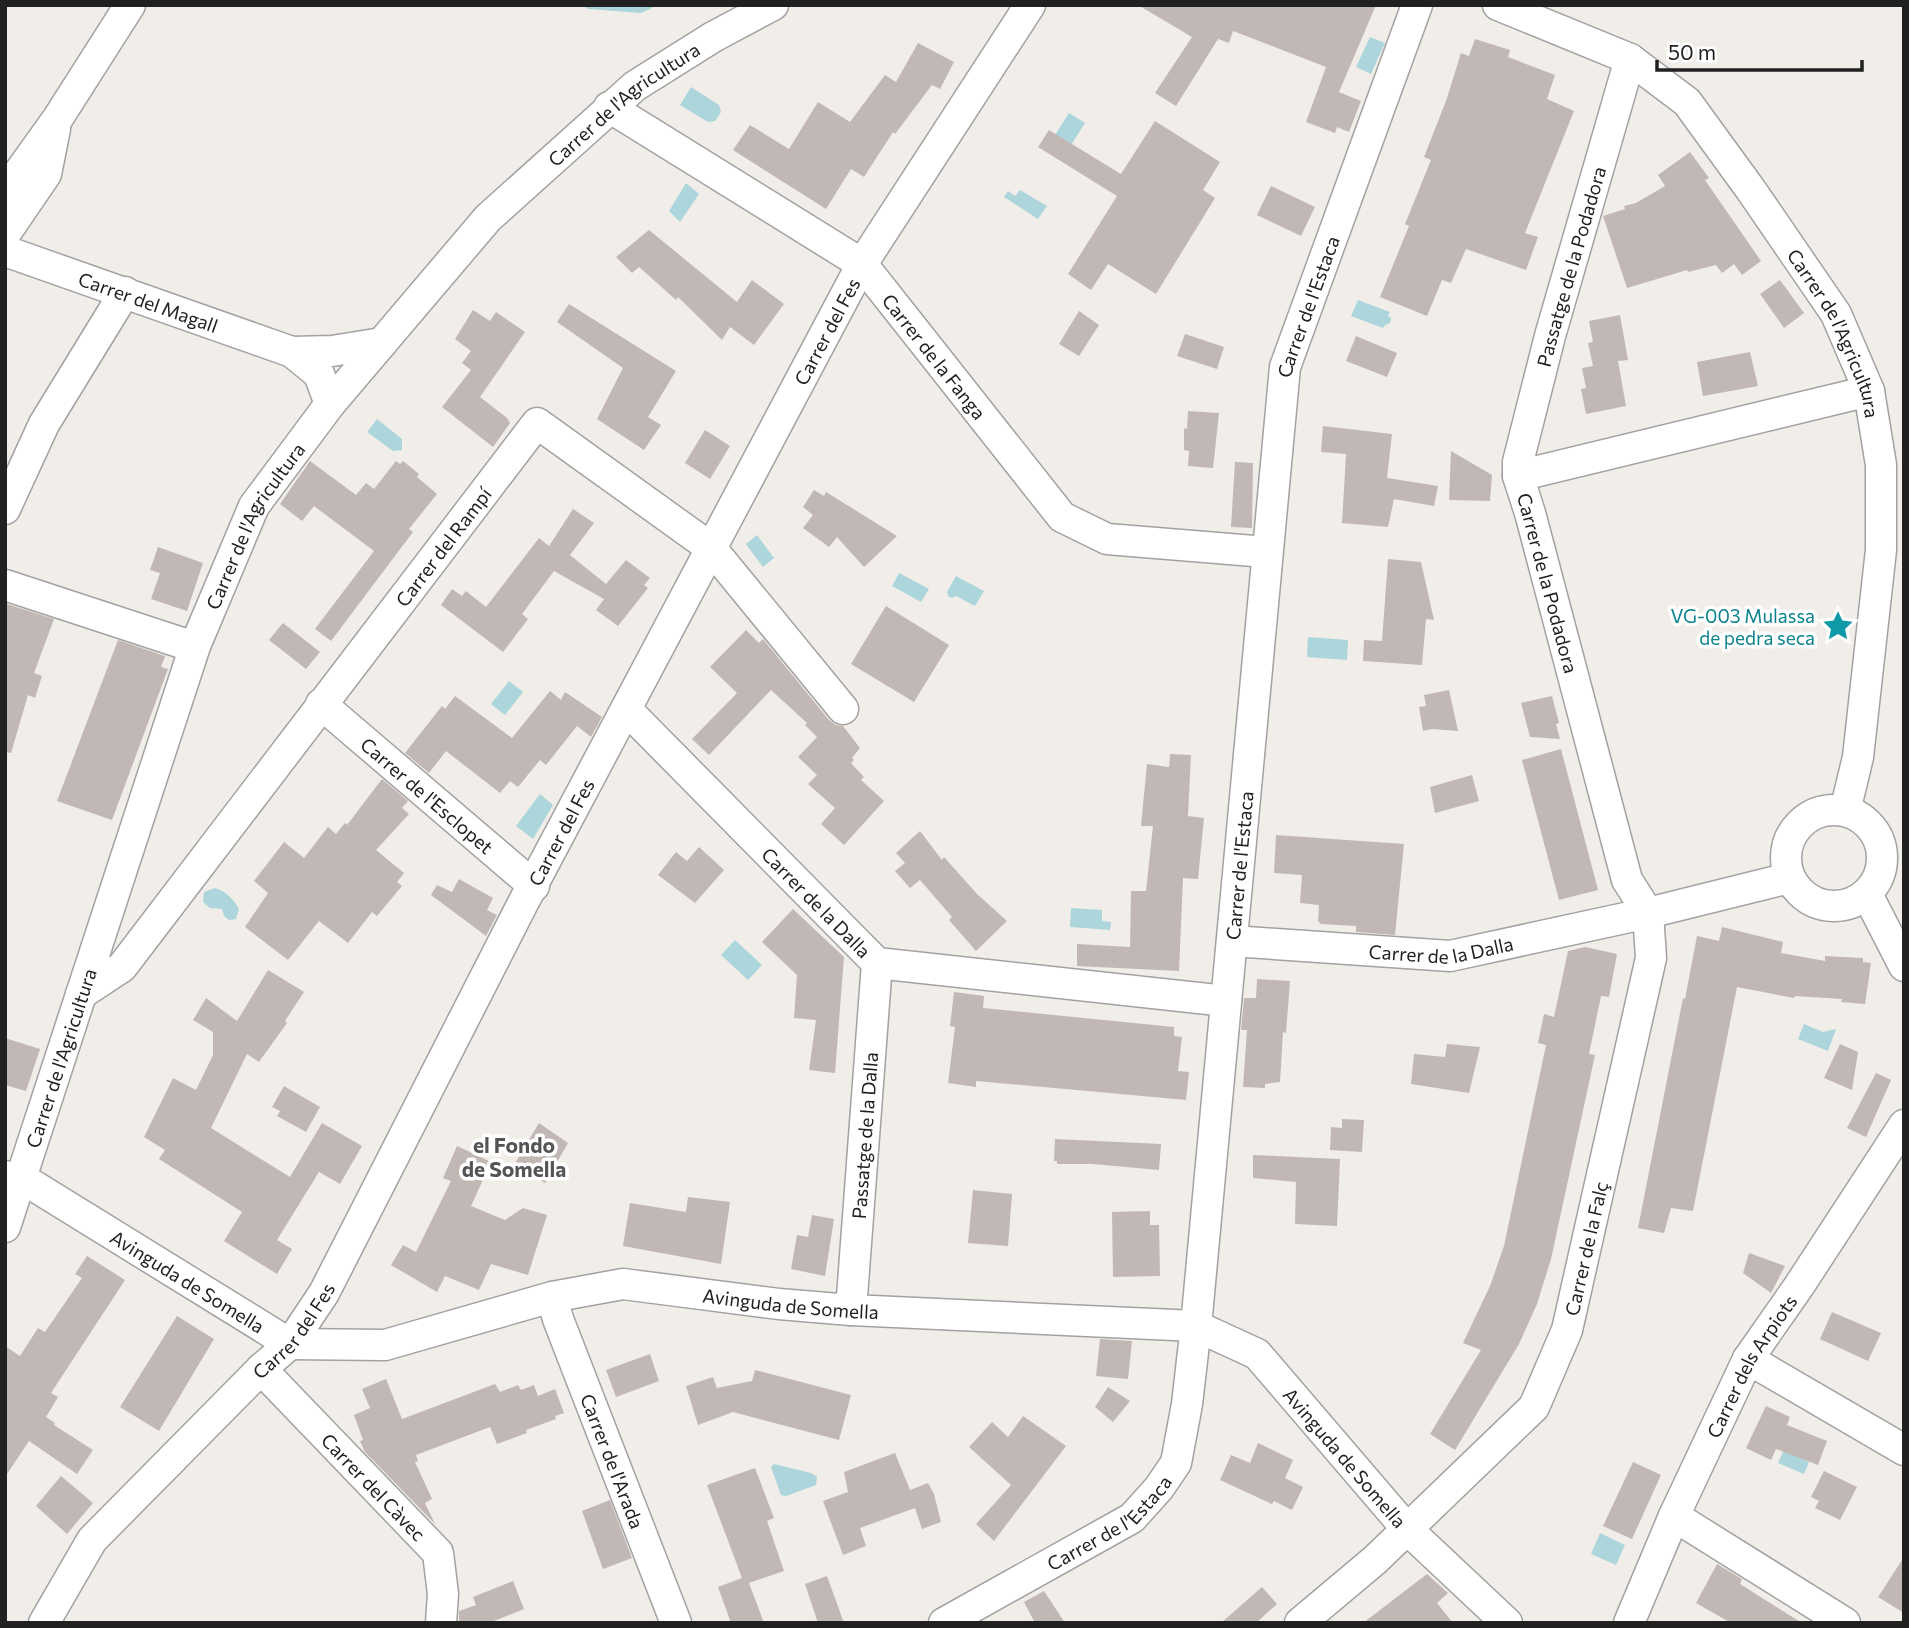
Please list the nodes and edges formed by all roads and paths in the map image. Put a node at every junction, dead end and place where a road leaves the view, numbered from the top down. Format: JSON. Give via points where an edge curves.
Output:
{"nodes":[{"id":1,"x":130,"y":5,"type":"edge"},
{"id":2,"x":773,"y":5,"type":"edge"},
{"id":3,"x":1030,"y":5,"type":"edge"},
{"id":4,"x":1416,"y":5,"type":"edge"},
{"id":5,"x":1499,"y":5,"type":"edge"},
{"id":6,"x":1630,"y":59,"type":"junction"},
{"id":7,"x":609,"y":107,"type":"junction"},
{"id":8,"x":58,"y":118,"type":"junction"},
{"id":9,"x":5,"y":192,"type":"edge"},
{"id":10,"x":5,"y":234,"type":"edge"},
{"id":11,"x":5,"y":251,"type":"edge"},
{"id":12,"x":862,"y":264,"type":"junction"},
{"id":13,"x":125,"y":292,"type":"junction"},
{"id":14,"x":382,"y":342,"type":"junction"},
{"id":15,"x":292,"y":352,"type":"junction"},
{"id":16,"x":1869,"y":391,"type":"junction"},
{"id":17,"x":330,"y":404,"type":"junction"},
{"id":18,"x":1518,"y":476,"type":"junction"},
{"id":19,"x":5,"y":509,"type":"edge"},
{"id":20,"x":712,"y":548,"type":"junction"},
{"id":21,"x":1266,"y":552,"type":"junction"},
{"id":22,"x":5,"y":585,"type":"edge"},
{"id":23,"x":188,"y":645,"type":"dead end"},
{"id":24,"x":321,"y":704,"type":"junction"},
{"id":25,"x":843,"y":709,"type":"dead end"},
{"id":26,"x":627,"y":710,"type":"junction"},
{"id":27,"x":1845,"y":811,"type":"junction"},
{"id":28,"x":1789,"y":878,"type":"junction"},
{"id":29,"x":534,"y":886,"type":"junction"},
{"id":30,"x":1867,"y":894,"type":"junction"},
{"id":31,"x":1648,"y":913,"type":"junction"},
{"id":32,"x":1232,"y":941,"type":"junction"},
{"id":33,"x":877,"y":963,"type":"junction"},
{"id":34,"x":1904,"y":966,"type":"edge"},
{"id":35,"x":82,"y":994,"type":"junction"},
{"id":36,"x":1226,"y":1001,"type":"junction"},
{"id":37,"x":1904,"y":1125,"type":"edge"},
{"id":38,"x":14,"y":1177,"type":"edge"},
{"id":39,"x":5,"y":1227,"type":"edge"},
{"id":40,"x":552,"y":1297,"type":"junction"},
{"id":41,"x":851,"y":1310,"type":"junction"},
{"id":42,"x":1196,"y":1326,"type":"junction"},
{"id":43,"x":289,"y":1344,"type":"junction"},
{"id":44,"x":1748,"y":1359,"type":"junction"},
{"id":45,"x":261,"y":1370,"type":"junction"},
{"id":46,"x":1904,"y":1450,"type":"edge"},
{"id":47,"x":1674,"y":1516,"type":"junction"},
{"id":48,"x":1408,"y":1529,"type":"junction"},
{"id":49,"x":1301,"y":1621,"type":"edge"},
{"id":50,"x":44,"y":1623,"type":"edge"},
{"id":51,"x":441,"y":1623,"type":"edge"},
{"id":52,"x":676,"y":1623,"type":"edge"},
{"id":53,"x":944,"y":1623,"type":"edge"},
{"id":54,"x":1507,"y":1623,"type":"edge"},
{"id":55,"x":1629,"y":1623,"type":"edge"},
{"id":56,"x":1845,"y":1623,"type":"edge"}],
"edges":[{"from":1,"to":8,"type":"street"},
{"from":2,"to":7,"type":"street","name":"Carrer de l'Agricultura","via":[[713,37]]},
{"from":3,"to":12,"type":"street","name":"Carrer del Fes"},
{"from":4,"to":21,"type":"street","name":"Carrer de l'Estaca","via":[[1284,367]]},
{"from":5,"to":6,"type":"street","name":"Carrer de l'Agricultura"},
{"from":6,"to":16,"type":"street","name":"Carrer de l'Agricultura","via":[[1687,102],[1751,190],[1836,314]]},
{"from":6,"to":18,"type":"street","name":"Passatge de la Podadora","via":[[1550,336]]},
{"from":7,"to":12,"type":"street","name":"Carrer de la Fanga"},
{"from":7,"to":14,"type":"street","name":"Carrer de l'Agricultura","via":[[488,218]]},
{"from":8,"to":9,"type":"street"},
{"from":8,"to":10,"type":"street","via":[[46,174]]},
{"from":11,"to":13,"type":"street","name":"Carrer del Magall"},
{"from":12,"to":20,"type":"street","name":"Carrer del Fes"},
{"from":12,"to":21,"type":"street","name":"Carrer de la Fanga","via":[[1062,517],[1107,539]]},
{"from":13,"to":15,"type":"street","name":"Carrer del Magall"},
{"from":13,"to":19,"type":"street","via":[[44,424]]},
{"from":14,"to":15,"type":"street","name":"Carrer del Magall"},
{"from":14,"to":17,"type":"street","name":"Carrer de l'Agricultura"},
{"from":15,"to":17,"type":"street","name":"Carrer del Magall","via":[[319,374]]},
{"from":16,"to":18,"type":"street","name":"Carrer de la Podadora"},
{"from":16,"to":27,"type":"street","name":"Carrer de l'Agricultura","via":[[1881,465],[1881,550],[1858,757]]},
{"from":17,"to":35,"type":"street","name":"Carrer de l'Agricultura","via":[[254,506],[195,646]]},
{"from":18,"to":31,"type":"street","name":"Carrer de la Podadora","via":[[1627,880]]},
{"from":20,"to":24,"type":"street","name":"Carrer del Rampí","via":[[537,423]]},
{"from":20,"to":25,"type":"street","name":"Carrer del Rampí"},
{"from":20,"to":26,"type":"street","name":"Carrer del Fes"},
{"from":21,"to":32,"type":"street","name":"Carrer de l'Estaca"},
{"from":22,"to":23,"type":"street"},
{"from":24,"to":29,"type":"street","name":"Carrer de l'Esclopet"},
{"from":24,"to":35,"type":"street","name":"Carrer del Rampí","via":[[122,967]]},
{"from":26,"to":29,"type":"street","name":"Carrer del Fes"},
{"from":26,"to":33,"type":"street","name":"Carrer de la Dalla"},
{"from":27,"to":28,"type":"street","via":[[1815,813],[1798,826],[1785,853]]},
{"from":27,"to":30,"type":"street","via":[[1870,826],[1880,844],[1883,860],[1877,883]]},
{"from":28,"to":30,"type":"street","via":[[1808,901],[1824,907],[1842,907]]},
{"from":28,"to":31,"type":"street"},
{"from":29,"to":43,"type":"street","name":"Carrer del Fes","via":[[324,1293]]},
{"from":30,"to":34,"type":"street"},
{"from":31,"to":32,"type":"street","name":"Carrer de la Dalla","via":[[1450,956]]},
{"from":31,"to":48,"type":"street","name":"Carrer de la Falç","via":[[1651,958],[1567,1330],[1534,1407]]},
{"from":32,"to":36,"type":"street","name":"Carrer de l'Estaca"},
{"from":33,"to":36,"type":"street","name":"Carrer de la Dalla"},
{"from":33,"to":41,"type":"street","name":"Passatge de la Dalla"},
{"from":35,"to":38,"type":"street","name":"Carrer de l'Agricultura"},
{"from":36,"to":42,"type":"street","name":"Carrer de l'Estaca"},
{"from":37,"to":44,"type":"street","name":"Carrer dels Arpiots"},
{"from":38,"to":39,"type":"street","name":"Carrer de l'Agricultura"},
{"from":38,"to":43,"type":"street","name":"Avinguda de Somella"},
{"from":40,"to":41,"type":"street","name":"Avinguda de Somella","via":[[623,1284]]},
{"from":40,"to":43,"type":"street","name":"Avinguda de Somella","via":[[385,1345]]},
{"from":40,"to":52,"type":"street","name":"Carrer de l'Arada"},
{"from":41,"to":42,"type":"street","name":"Avinguda de Somella"},
{"from":42,"to":48,"type":"street","name":"Avinguda de Somella","via":[[1257,1354]]},
{"from":42,"to":53,"type":"street","name":"Carrer de l'Estaca","via":[[1176,1463],[1159,1488],[1132,1518]]},
{"from":43,"to":45,"type":"street","name":"Carrer del Fes"},
{"from":44,"to":46,"type":"street"},
{"from":44,"to":47,"type":"street","name":"Carrer dels Arpiots"},
{"from":45,"to":50,"type":"street","name":"Carrer del Fes","via":[[92,1540]]},
{"from":45,"to":51,"type":"street","name":"Carrer del Càvec","via":[[438,1553]]},
{"from":47,"to":55,"type":"street","name":"Carrer dels Arpiots"},
{"from":47,"to":56,"type":"street"},
{"from":48,"to":49,"type":"street","name":"Carrer de la Falç"},
{"from":48,"to":54,"type":"street","name":"Avinguda de Somella"}]}
